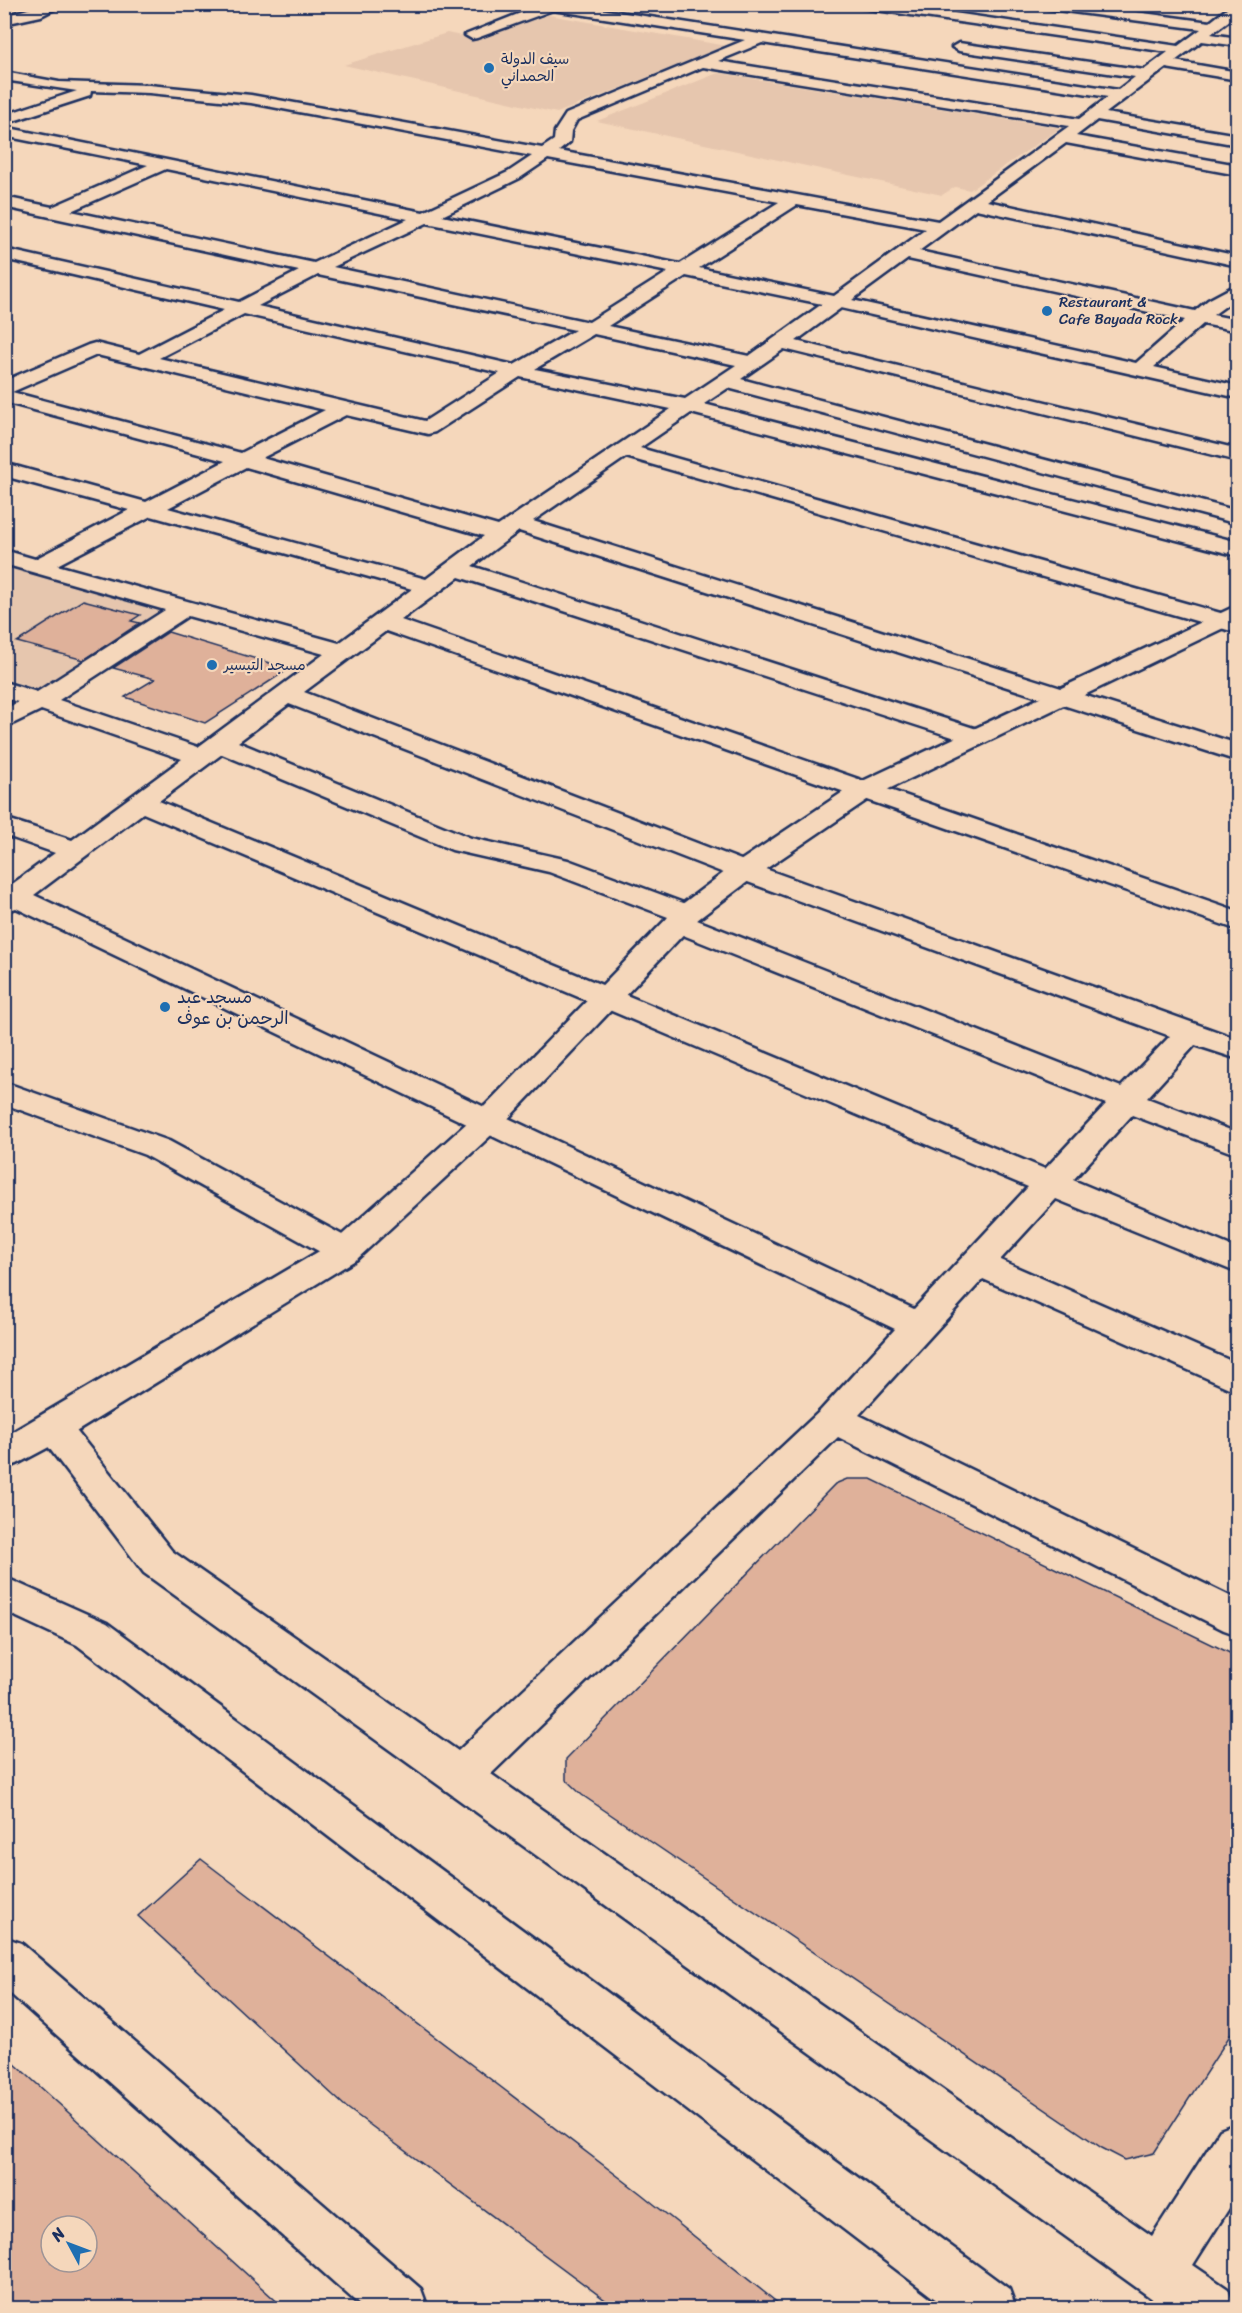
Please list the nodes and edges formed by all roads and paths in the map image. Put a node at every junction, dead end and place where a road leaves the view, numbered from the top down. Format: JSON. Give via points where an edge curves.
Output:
{"nodes":[{"id":1,"x":58,"y":4,"type":"edge"},
{"id":2,"x":862,"y":4,"type":"edge"},
{"id":3,"x":1042,"y":4,"type":"edge"},
{"id":4,"x":549,"y":5,"type":"edge"},
{"id":5,"x":1236,"y":10,"type":"edge"},
{"id":6,"x":4,"y":20,"type":"edge"},
{"id":7,"x":1205,"y":31,"type":"junction"},
{"id":8,"x":472,"y":35,"type":"dead end"},
{"id":9,"x":760,"y":39,"type":"junction"},
{"id":10,"x":1238,"y":42,"type":"edge"},
{"id":11,"x":948,"y":45,"type":"dead end"},
{"id":12,"x":832,"y":50,"type":"junction"},
{"id":13,"x":1180,"y":50,"type":"junction"},
{"id":14,"x":702,"y":63,"type":"junction"},
{"id":15,"x":1155,"y":69,"type":"junction"},
{"id":16,"x":782,"y":75,"type":"junction"},
{"id":17,"x":4,"y":76,"type":"edge"},
{"id":18,"x":1238,"y":76,"type":"edge"},
{"id":19,"x":102,"y":88,"type":"junction"},
{"id":20,"x":1126,"y":98,"type":"junction"},
{"id":21,"x":1088,"y":119,"type":"junction"},
{"id":22,"x":4,"y":120,"type":"edge"},
{"id":23,"x":4,"y":131,"type":"edge"},
{"id":24,"x":1063,"y":138,"type":"junction"},
{"id":25,"x":1238,"y":140,"type":"edge"},
{"id":26,"x":548,"y":153,"type":"junction"},
{"id":27,"x":164,"y":164,"type":"junction"},
{"id":28,"x":1238,"y":170,"type":"edge"},
{"id":29,"x":794,"y":200,"type":"junction"},
{"id":30,"x":4,"y":202,"type":"edge"},
{"id":31,"x":973,"y":203,"type":"junction"},
{"id":32,"x":57,"y":213,"type":"junction"},
{"id":33,"x":426,"y":217,"type":"junction"},
{"id":34,"x":7,"y":222,"type":"dead end"},
{"id":35,"x":941,"y":227,"type":"junction"},
{"id":36,"x":905,"y":253,"type":"junction"},
{"id":37,"x":4,"y":254,"type":"edge"},
{"id":38,"x":1238,"y":261,"type":"edge"},
{"id":39,"x":316,"y":269,"type":"junction"},
{"id":40,"x":684,"y":270,"type":"junction"},
{"id":41,"x":1238,"y":289,"type":"edge"},
{"id":42,"x":838,"y":302,"type":"junction"},
{"id":43,"x":243,"y":308,"type":"junction"},
{"id":44,"x":1198,"y":317,"type":"junction"},
{"id":45,"x":1238,"y":326,"type":"edge"},
{"id":46,"x":592,"y":328,"type":"junction"},
{"id":47,"x":781,"y":343,"type":"junction"},
{"id":48,"x":142,"y":360,"type":"junction"},
{"id":49,"x":753,"y":363,"type":"junction"},
{"id":50,"x":1140,"y":370,"type":"junction"},
{"id":51,"x":517,"y":371,"type":"junction"},
{"id":52,"x":726,"y":381,"type":"junction"},
{"id":53,"x":4,"y":388,"type":"edge"},
{"id":54,"x":1238,"y":392,"type":"edge"},
{"id":55,"x":4,"y":396,"type":"edge"},
{"id":56,"x":688,"y":406,"type":"junction"},
{"id":57,"x":344,"y":408,"type":"junction"},
{"id":58,"x":623,"y":450,"type":"junction"},
{"id":59,"x":1238,"y":456,"type":"edge"},
{"id":60,"x":245,"y":460,"type":"junction"},
{"id":61,"x":4,"y":469,"type":"edge"},
{"id":62,"x":148,"y":510,"type":"junction"},
{"id":63,"x":1238,"y":518,"type":"edge"},
{"id":64,"x":508,"y":528,"type":"junction"},
{"id":65,"x":1238,"y":549,"type":"edge"},
{"id":66,"x":4,"y":557,"type":"edge"},
{"id":67,"x":36,"y":567,"type":"junction"},
{"id":68,"x":455,"y":568,"type":"junction"},
{"id":69,"x":430,"y":587,"type":"junction"},
{"id":70,"x":184,"y":608,"type":"junction"},
{"id":71,"x":1232,"y":620,"type":"edge"},
{"id":72,"x":384,"y":622,"type":"junction"},
{"id":73,"x":343,"y":652,"type":"junction"},
{"id":74,"x":4,"y":689,"type":"edge"},
{"id":75,"x":286,"y":694,"type":"junction"},
{"id":76,"x":1060,"y":698,"type":"junction"},
{"id":77,"x":40,"y":701,"type":"junction"},
{"id":78,"x":4,"y":720,"type":"edge"},
{"id":79,"x":977,"y":737,"type":"junction"},
{"id":80,"x":210,"y":751,"type":"junction"},
{"id":81,"x":1238,"y":753,"type":"edge"},
{"id":82,"x":861,"y":792,"type":"junction"},
{"id":83,"x":141,"y":803,"type":"junction"},
{"id":84,"x":4,"y":826,"type":"edge"},
{"id":85,"x":76,"y":851,"type":"junction"},
{"id":86,"x":744,"y":871,"type":"junction"},
{"id":87,"x":10,"y":901,"type":"edge"},
{"id":88,"x":682,"y":918,"type":"junction"},
{"id":89,"x":1238,"y":921,"type":"edge"},
{"id":90,"x":606,"y":998,"type":"junction"},
{"id":91,"x":1190,"y":1032,"type":"junction"},
{"id":92,"x":1238,"y":1050,"type":"edge"},
{"id":93,"x":4,"y":1092,"type":"edge"},
{"id":94,"x":1127,"y":1101,"type":"junction"},
{"id":95,"x":489,"y":1120,"type":"junction"},
{"id":96,"x":1238,"y":1145,"type":"edge"},
{"id":97,"x":1051,"y":1184,"type":"junction"},
{"id":98,"x":345,"y":1251,"type":"junction"},
{"id":99,"x":1238,"y":1262,"type":"edge"},
{"id":100,"x":977,"y":1263,"type":"junction"},
{"id":101,"x":919,"y":1326,"type":"junction"},
{"id":102,"x":1238,"y":1379,"type":"edge"},
{"id":103,"x":834,"y":1419,"type":"junction"},
{"id":104,"x":53,"y":1428,"type":"junction"},
{"id":105,"x":4,"y":1454,"type":"edge"},
{"id":106,"x":4,"y":1593,"type":"edge"},
{"id":107,"x":1238,"y":1619,"type":"edge"},
{"id":108,"x":460,"y":1776,"type":"junction"},
{"id":109,"x":4,"y":1958,"type":"edge"},
{"id":110,"x":1238,"y":2147,"type":"edge"},
{"id":111,"x":1159,"y":2273,"type":"junction"},
{"id":112,"x":402,"y":2308,"type":"edge"},
{"id":113,"x":990,"y":2308,"type":"edge"},
{"id":114,"x":1209,"y":2308,"type":"edge"}],
"edges":[{"from":1,"to":6,"type":"street"},
{"from":2,"to":13,"type":"street"},
{"from":3,"to":7,"type":"street"},
{"from":4,"to":8,"type":"street"},
{"from":4,"to":9,"type":"street"},
{"from":5,"to":7,"type":"street"},
{"from":7,"to":10,"type":"street"},
{"from":7,"to":13,"type":"street"},
{"from":9,"to":12,"type":"street"},
{"from":9,"to":14,"type":"street"},
{"from":11,"to":15,"type":"street"},
{"from":12,"to":16,"type":"street"},
{"from":12,"to":20,"type":"street"},
{"from":13,"to":15,"type":"street"},
{"from":14,"to":16,"type":"street"},
{"from":14,"to":26,"type":"street","via":[[571,117],[562,131],[562,142]]},
{"from":15,"to":18,"type":"street"},
{"from":15,"to":20,"type":"street"},
{"from":16,"to":21,"type":"street"},
{"from":17,"to":19,"type":"street","via":[[59,86]]},
{"from":19,"to":22,"type":"street"},
{"from":19,"to":26,"type":"street","via":[[251,99]]},
{"from":20,"to":21,"type":"street"},
{"from":21,"to":24,"type":"street"},
{"from":21,"to":25,"type":"street"},
{"from":23,"to":27,"type":"street"},
{"from":24,"to":28,"type":"street"},
{"from":24,"to":31,"type":"street"},
{"from":26,"to":29,"type":"street"},
{"from":26,"to":33,"type":"street","via":[[514,175]]},
{"from":27,"to":32,"type":"street"},
{"from":27,"to":33,"type":"street"},
{"from":29,"to":35,"type":"street"},
{"from":29,"to":40,"type":"street"},
{"from":30,"to":32,"type":"street"},
{"from":31,"to":35,"type":"street"},
{"from":31,"to":38,"type":"street"},
{"from":32,"to":34,"type":"street"},
{"from":32,"to":39,"type":"street"},
{"from":33,"to":39,"type":"street"},
{"from":33,"to":40,"type":"street"},
{"from":35,"to":36,"type":"street"},
{"from":36,"to":42,"type":"street"},
{"from":36,"to":44,"type":"street"},
{"from":37,"to":43,"type":"street"},
{"from":39,"to":43,"type":"street"},
{"from":39,"to":46,"type":"street"},
{"from":40,"to":42,"type":"street"},
{"from":40,"to":46,"type":"street"},
{"from":41,"to":44,"type":"street"},
{"from":42,"to":47,"type":"street"},
{"from":42,"to":50,"type":"street"},
{"from":43,"to":48,"type":"street"},
{"from":43,"to":51,"type":"street"},
{"from":44,"to":45,"type":"street"},
{"from":44,"to":50,"type":"street"},
{"from":46,"to":49,"type":"street"},
{"from":46,"to":51,"type":"street"},
{"from":47,"to":49,"type":"street"},
{"from":47,"to":59,"type":"street"},
{"from":48,"to":53,"type":"street","via":[[95,349]]},
{"from":48,"to":57,"type":"street"},
{"from":49,"to":52,"type":"street"},
{"from":50,"to":54,"type":"street"},
{"from":51,"to":56,"type":"street"},
{"from":51,"to":57,"type":"street","via":[[428,428]]},
{"from":52,"to":56,"type":"street"},
{"from":52,"to":63,"type":"street"},
{"from":55,"to":60,"type":"street"},
{"from":56,"to":58,"type":"street"},
{"from":56,"to":65,"type":"street"},
{"from":57,"to":60,"type":"street"},
{"from":58,"to":64,"type":"street"},
{"from":58,"to":71,"type":"street"},
{"from":60,"to":62,"type":"street"},
{"from":60,"to":64,"type":"street"},
{"from":61,"to":62,"type":"street"},
{"from":62,"to":67,"type":"street"},
{"from":62,"to":69,"type":"street"},
{"from":64,"to":68,"type":"street"},
{"from":64,"to":76,"type":"street"},
{"from":66,"to":67,"type":"street"},
{"from":67,"to":70,"type":"street"},
{"from":68,"to":69,"type":"street"},
{"from":68,"to":79,"type":"street"},
{"from":69,"to":72,"type":"street"},
{"from":70,"to":73,"type":"street"},
{"from":70,"to":77,"type":"street"},
{"from":71,"to":76,"type":"street"},
{"from":72,"to":73,"type":"street"},
{"from":72,"to":82,"type":"street"},
{"from":73,"to":75,"type":"street"},
{"from":74,"to":77,"type":"street"},
{"from":75,"to":80,"type":"street"},
{"from":75,"to":86,"type":"street"},
{"from":76,"to":79,"type":"street"},
{"from":76,"to":81,"type":"street"},
{"from":77,"to":78,"type":"street"},
{"from":77,"to":80,"type":"street"},
{"from":79,"to":82,"type":"street"},
{"from":80,"to":83,"type":"street"},
{"from":80,"to":88,"type":"street","via":[[462,844],[558,866]]},
{"from":82,"to":86,"type":"street"},
{"from":82,"to":89,"type":"street"},
{"from":83,"to":85,"type":"street"},
{"from":83,"to":90,"type":"street"},
{"from":84,"to":85,"type":"street"},
{"from":85,"to":87,"type":"street"},
{"from":86,"to":88,"type":"street"},
{"from":86,"to":91,"type":"street"},
{"from":87,"to":95,"type":"street"},
{"from":88,"to":90,"type":"street"},
{"from":88,"to":94,"type":"street"},
{"from":90,"to":95,"type":"street"},
{"from":90,"to":97,"type":"street"},
{"from":91,"to":92,"type":"street"},
{"from":91,"to":94,"type":"street"},
{"from":93,"to":98,"type":"street","via":[[157,1148]]},
{"from":94,"to":96,"type":"street"},
{"from":94,"to":97,"type":"street"},
{"from":95,"to":98,"type":"street"},
{"from":95,"to":101,"type":"street"},
{"from":97,"to":99,"type":"street"},
{"from":97,"to":100,"type":"street"},
{"from":98,"to":104,"type":"street"},
{"from":100,"to":101,"type":"street"},
{"from":100,"to":102,"type":"street"},
{"from":101,"to":103,"type":"street"},
{"from":103,"to":107,"type":"street"},
{"from":103,"to":108,"type":"street"},
{"from":104,"to":105,"type":"street"},
{"from":104,"to":108,"type":"street","via":[[158,1562]]},
{"from":106,"to":113,"type":"street","via":[[92,1634]]},
{"from":108,"to":111,"type":"street"},
{"from":109,"to":112,"type":"street"},
{"from":110,"to":111,"type":"street"},
{"from":111,"to":114,"type":"street"}]}
